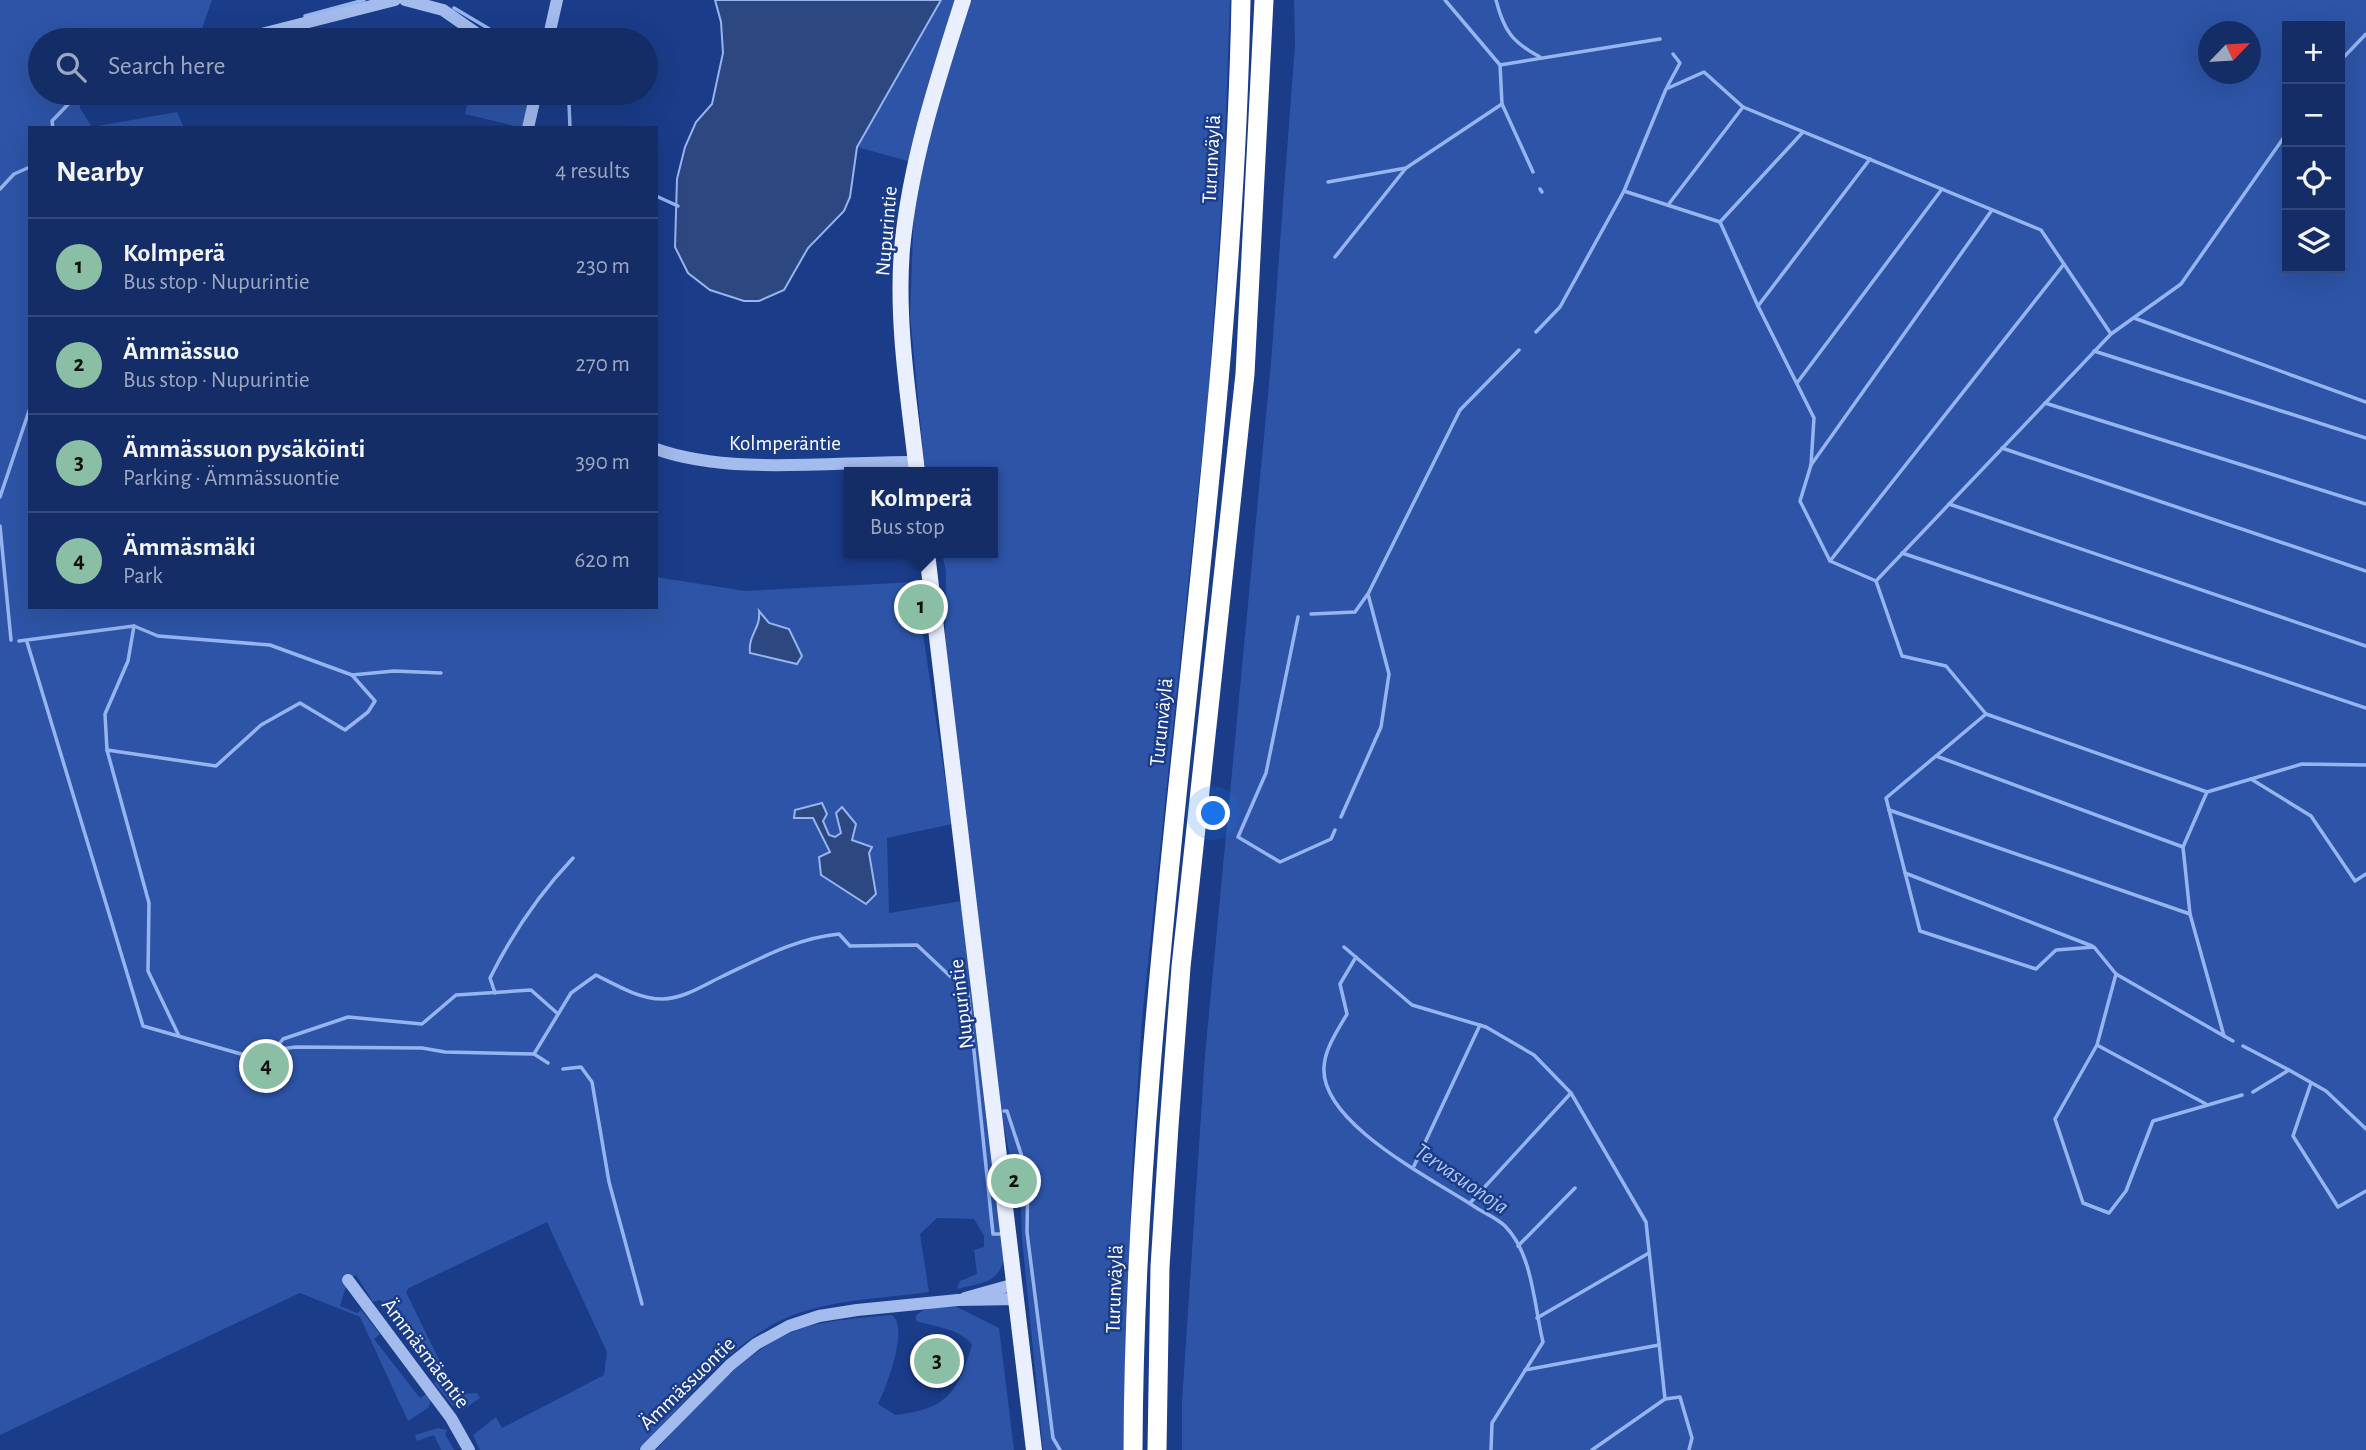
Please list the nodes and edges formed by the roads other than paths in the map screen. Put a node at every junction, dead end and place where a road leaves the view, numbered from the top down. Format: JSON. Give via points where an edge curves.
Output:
{"nodes":[{"id":1,"x":395,"y":0,"type":"edge"},
{"id":2,"x":405,"y":0,"type":"edge"},
{"id":3,"x":557,"y":0,"type":"edge"},
{"id":4,"x":963,"y":0,"type":"edge"},
{"id":5,"x":1241,"y":0,"type":"edge"},
{"id":6,"x":1264,"y":0,"type":"edge"},
{"id":7,"x":285,"y":28,"type":"edge"},
{"id":8,"x":469,"y":28,"type":"edge"},
{"id":9,"x":551,"y":28,"type":"edge"},
{"id":10,"x":533,"y":105,"type":"edge"},
{"id":11,"x":528,"y":126,"type":"edge"},
{"id":12,"x":658,"y":450,"type":"edge"},
{"id":13,"x":917,"y":467,"type":"edge"},
{"id":14,"x":928,"y":558,"type":"edge"},
{"id":15,"x":348,"y":1280,"type":"dead end"},
{"id":16,"x":1016,"y":1291,"type":"junction"},
{"id":17,"x":469,"y":1450,"type":"edge"},
{"id":18,"x":646,"y":1450,"type":"edge"},
{"id":19,"x":1034,"y":1450,"type":"edge"},
{"id":20,"x":1133,"y":1450,"type":"edge"},
{"id":21,"x":1157,"y":1450,"type":"edge"}],
"edges":[{"from":1,"to":7,"type":"street"},
{"from":2,"to":8,"type":"street","via":[[443,10]]},
{"from":3,"to":9,"type":"street"},
{"from":4,"to":13,"type":"main road","name":"Nupurintie","via":[[913,174],[902,250],[902,323]]},
{"from":5,"to":20,"type":"highway","name":"Turunväylä","via":[[1233,201],[1219,378],[1144,1124]]},
{"from":6,"to":21,"type":"highway","via":[[1245,374],[1182,955],[1169,1126],[1160,1267]]},
{"from":10,"to":11,"type":"street"},
{"from":12,"to":13,"type":"street","name":"Kolmperäntie","via":[[732,464]]},
{"from":14,"to":16,"type":"main road","name":"Nupurintie"},
{"from":15,"to":17,"type":"street","name":"Ämmäsmäentie","via":[[451,1418]]},
{"from":16,"to":18,"type":"street","name":"Ämmässuontie","via":[[992,1288],[958,1300],[857,1310],[789,1326],[755,1344],[730,1365]]},
{"from":16,"to":19,"type":"main road","name":"Nupurintie"}]}
